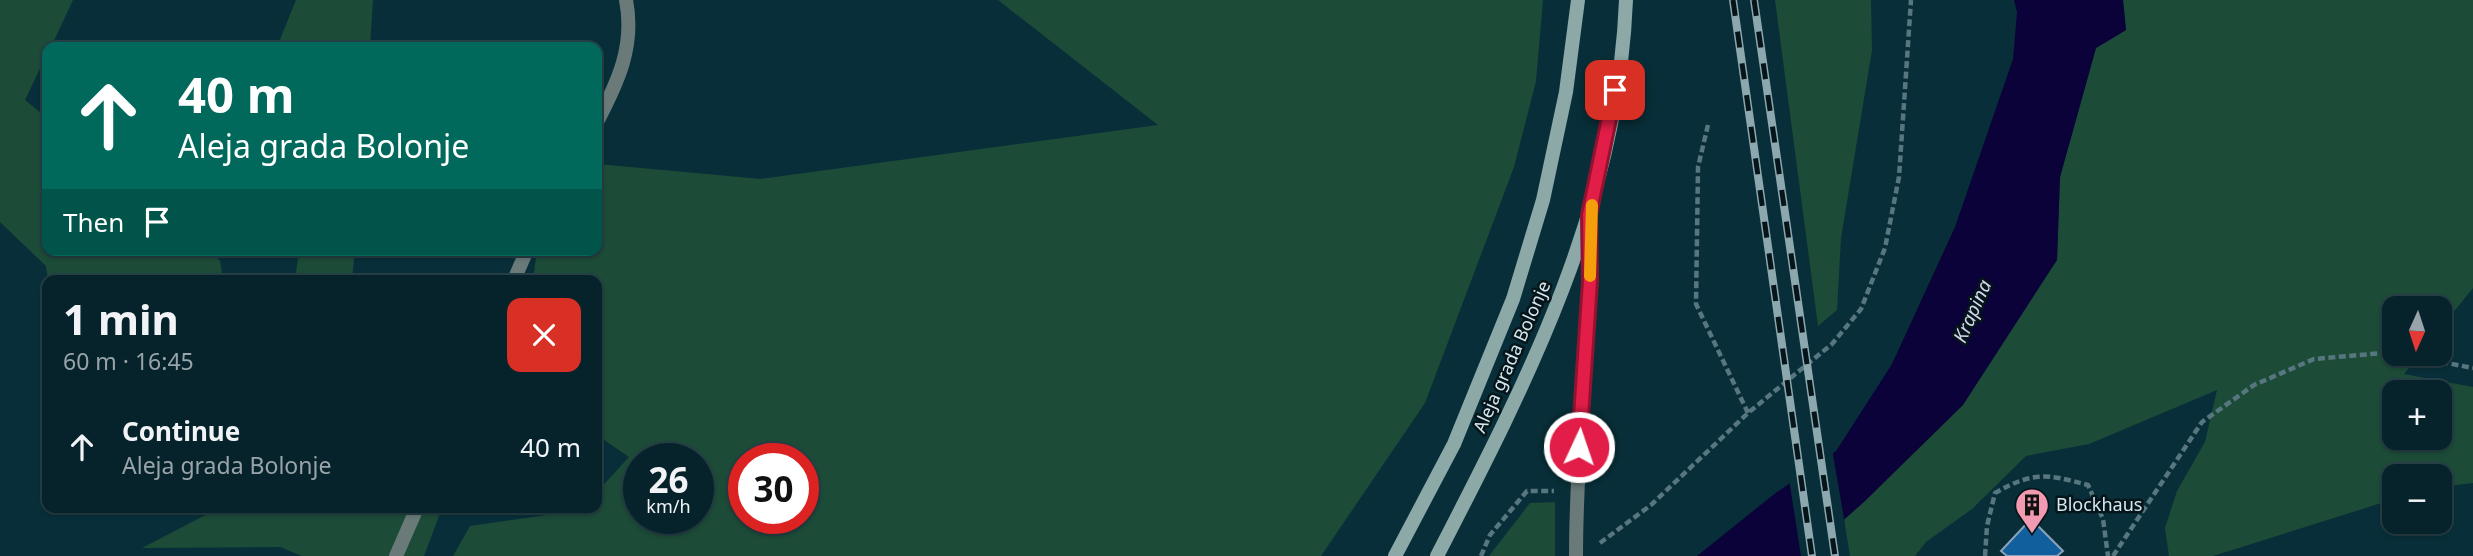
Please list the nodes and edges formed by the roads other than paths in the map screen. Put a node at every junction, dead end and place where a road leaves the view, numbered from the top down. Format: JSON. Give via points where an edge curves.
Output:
{"nodes":[{"id":1,"x":626,"y":0,"type":"edge"},
{"id":2,"x":1578,"y":0,"type":"edge"},
{"id":3,"x":1626,"y":0,"type":"edge"},
{"id":4,"x":602,"y":113,"type":"edge"},
{"id":5,"x":1589,"y":215,"type":"junction"},
{"id":6,"x":524,"y":256,"type":"edge"},
{"id":7,"x":515,"y":275,"type":"edge"},
{"id":8,"x":415,"y":513,"type":"edge"},
{"id":9,"x":396,"y":556,"type":"edge"},
{"id":10,"x":1395,"y":556,"type":"edge"},
{"id":11,"x":1437,"y":556,"type":"edge"},
{"id":12,"x":1576,"y":556,"type":"edge"}],
"edges":[{"from":1,"to":4,"type":"street","via":[[628,52]]},
{"from":2,"to":10,"type":"main road","name":"Aleja grada Bolonje","via":[[1566,92],[1543,200],[1513,299],[1454,444]]},
{"from":3,"to":5,"type":"main road","name":"Aleja grada Bolonje","via":[[1612,112]]},
{"from":5,"to":11,"type":"main road","name":"Aleja grada Bolonje","via":[[1547,333]]},
{"from":5,"to":12,"type":"street","via":[[1590,281]]},
{"from":6,"to":7,"type":"street"},
{"from":8,"to":9,"type":"street"}]}
